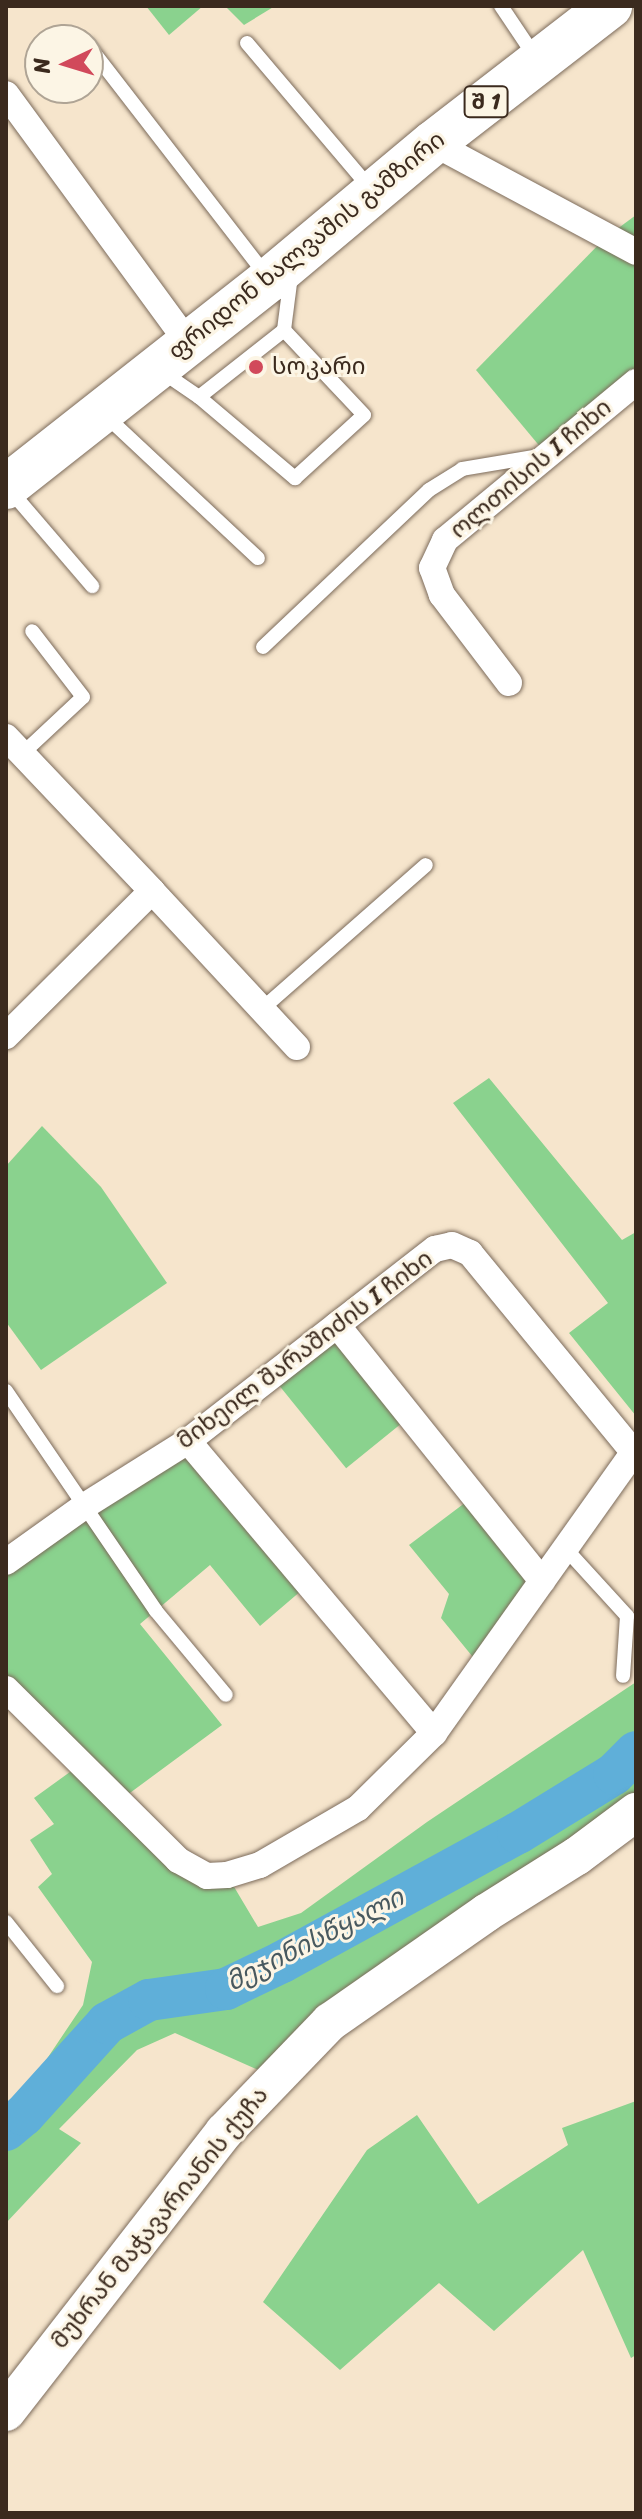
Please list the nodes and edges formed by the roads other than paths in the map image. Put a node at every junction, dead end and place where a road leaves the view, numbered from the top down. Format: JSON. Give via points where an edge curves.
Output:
{"nodes":[{"id":1,"x":501,"y":6,"type":"edge"},
{"id":2,"x":610,"y":6,"type":"edge"},
{"id":3,"x":247,"y":43,"type":"dead end"},
{"id":4,"x":538,"y":62,"type":"junction"},
{"id":5,"x":104,"y":64,"type":"edge"},
{"id":6,"x":6,"y":94,"type":"edge"},
{"id":7,"x":433,"y":143,"type":"junction"},
{"id":8,"x":374,"y":192,"type":"junction"},
{"id":9,"x":636,"y":252,"type":"edge"},
{"id":10,"x":281,"y":270,"type":"junction"},
{"id":11,"x":284,"y":330,"type":"junction"},
{"id":12,"x":173,"y":356,"type":"junction"},
{"id":13,"x":636,"y":382,"type":"edge"},
{"id":14,"x":199,"y":397,"type":"junction"},
{"id":15,"x":103,"y":414,"type":"junction"},
{"id":16,"x":547,"y":455,"type":"junction"},
{"id":17,"x":7,"y":487,"type":"edge"},
{"id":18,"x":258,"y":558,"type":"dead end"},
{"id":19,"x":92,"y":586,"type":"dead end"},
{"id":20,"x":32,"y":631,"type":"dead end"},
{"id":21,"x":263,"y":647,"type":"dead end"},
{"id":22,"x":509,"y":683,"type":"dead end"},
{"id":23,"x":14,"y":746,"type":"edge"},
{"id":24,"x":426,"y":865,"type":"dead end"},
{"id":25,"x":152,"y":891,"type":"junction"},
{"id":26,"x":262,"y":1009,"type":"junction"},
{"id":27,"x":6,"y":1036,"type":"edge"},
{"id":28,"x":297,"y":1047,"type":"dead end"},
{"id":29,"x":337,"y":1325,"type":"junction"},
{"id":30,"x":6,"y":1391,"type":"edge"},
{"id":31,"x":188,"y":1441,"type":"junction"},
{"id":32,"x":635,"y":1453,"type":"edge"},
{"id":33,"x":86,"y":1505,"type":"junction"},
{"id":34,"x":565,"y":1548,"type":"junction"},
{"id":35,"x":6,"y":1562,"type":"edge"},
{"id":36,"x":542,"y":1581,"type":"junction"},
{"id":37,"x":623,"y":1676,"type":"dead end"},
{"id":38,"x":6,"y":1689,"type":"edge"},
{"id":39,"x":226,"y":1695,"type":"dead end"},
{"id":40,"x":434,"y":1733,"type":"junction"},
{"id":41,"x":636,"y":1812,"type":"edge"},
{"id":42,"x":6,"y":1922,"type":"edge"},
{"id":43,"x":57,"y":1986,"type":"dead end"},
{"id":44,"x":6,"y":2412,"type":"edge"}],
"edges":[{"from":1,"to":4,"type":"lane"},
{"from":2,"to":4,"type":"highway","name":"ფრიდონ ხალვაშის გამზირი","number":"შ 1"},
{"from":3,"to":8,"type":"lane"},
{"from":4,"to":7,"type":"highway","name":"ფრიდონ ხალვაშის გამზირი","number":"შ 1"},
{"from":5,"to":10,"type":"lane"},
{"from":6,"to":12,"type":"street"},
{"from":7,"to":8,"type":"highway","name":"ფრიდონ ხალვაშის გამზირი","number":"შ 1"},
{"from":7,"to":9,"type":"street"},
{"from":8,"to":10,"type":"highway","name":"ფრიდონ ხალვაშის გამზირი","number":"შ 1"},
{"from":10,"to":11,"type":"lane"},
{"from":10,"to":12,"type":"highway","name":"ფრიდონ ხალვაშის გამზირი","number":"შ 1"},
{"from":11,"to":14,"type":"lane"},
{"from":11,"to":14,"type":"lane","via":[[364,415],[295,478]]},
{"from":12,"to":14,"type":"lane"},
{"from":12,"to":15,"type":"highway","name":"ფრიდონ ხალვაშის გამზირი","number":"შ 1"},
{"from":13,"to":16,"type":"street","name":"ოლთისის I ჩიხი"},
{"from":15,"to":17,"type":"highway","name":"ფრიდონ ხალვაშის გამზირი","number":"შ 1"},
{"from":15,"to":18,"type":"lane"},
{"from":16,"to":21,"type":"lane","via":[[462,469],[429,490]]},
{"from":16,"to":22,"type":"street","name":"ოლთისის I ჩიხი","via":[[445,540],[432,568],[442,595]]},
{"from":17,"to":19,"type":"lane"},
{"from":20,"to":23,"type":"lane","via":[[83,697]]},
{"from":23,"to":25,"type":"street"},
{"from":24,"to":26,"type":"lane"},
{"from":25,"to":26,"type":"street"},
{"from":25,"to":27,"type":"street"},
{"from":26,"to":28,"type":"street"},
{"from":29,"to":31,"type":"street","name":"მიხეილ შარაშიძის I ჩიხი"},
{"from":29,"to":32,"type":"street","name":"მიხეილ შარაშიძის I ჩიხი","via":[[435,1249],[452,1245],[470,1253]]},
{"from":29,"to":36,"type":"street"},
{"from":30,"to":33,"type":"lane"},
{"from":31,"to":33,"type":"street","name":"მიხეილ შარაშიძის I ჩიხი"},
{"from":31,"to":40,"type":"street"},
{"from":32,"to":34,"type":"street"},
{"from":33,"to":35,"type":"street","name":"მიხეილ შარაშიძის I ჩიხი"},
{"from":33,"to":39,"type":"lane","via":[[156,1611]]},
{"from":34,"to":36,"type":"street"},
{"from":34,"to":37,"type":"lane","via":[[627,1616]]},
{"from":36,"to":40,"type":"street"},
{"from":38,"to":40,"type":"street","via":[[178,1860],[207,1876],[260,1865],[358,1808]]},
{"from":41,"to":44,"type":"street","name":"მუხრან მაჭავარიანის ქუჩა","via":[[330,2022],[224,2132]]},
{"from":42,"to":43,"type":"lane"}]}
